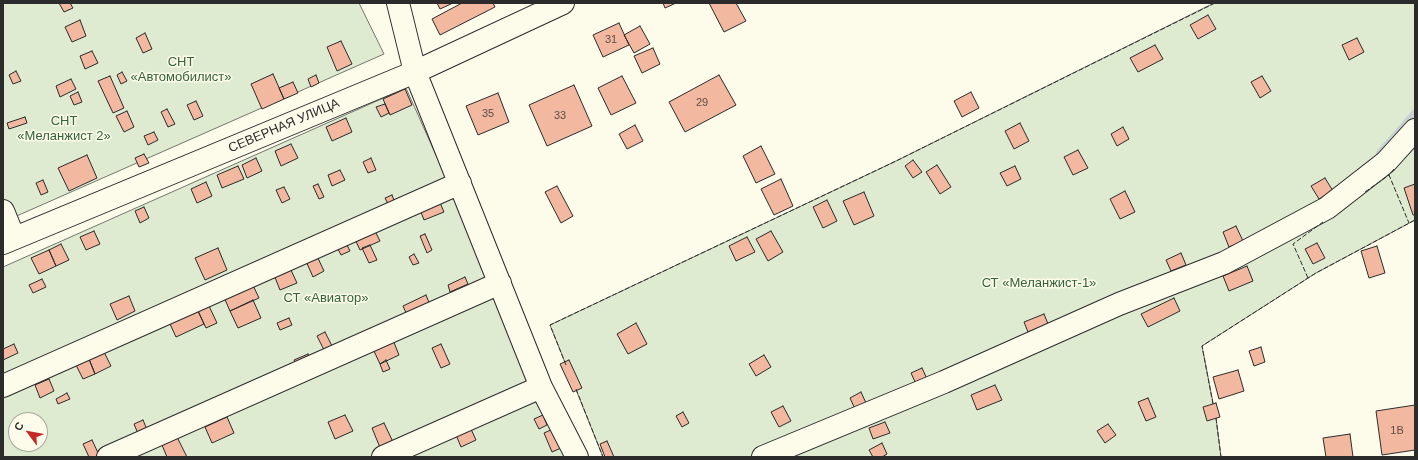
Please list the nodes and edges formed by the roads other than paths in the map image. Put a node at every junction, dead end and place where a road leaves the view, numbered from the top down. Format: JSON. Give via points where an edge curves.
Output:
{"nodes":[{"id":1,"x":398,"y":3,"type":"edge"},
{"id":2,"x":563,"y":3,"type":"edge"},
{"id":3,"x":416,"y":72,"type":"junction"},
{"id":4,"x":1415,"y":130,"type":"edge"},
{"id":5,"x":460,"y":183,"type":"junction"},
{"id":6,"x":3,"y":211,"type":"edge"},
{"id":7,"x":9,"y":241,"type":"edge"},
{"id":8,"x":500,"y":283,"type":"junction"},
{"id":9,"x":3,"y":386,"type":"edge"},
{"id":10,"x":541,"y":387,"type":"junction"},
{"id":11,"x":108,"y":457,"type":"edge"},
{"id":12,"x":383,"y":457,"type":"edge"},
{"id":13,"x":577,"y":457,"type":"edge"},
{"id":14,"x":763,"y":457,"type":"edge"}],
"edges":[{"from":1,"to":3,"type":"street"},
{"from":2,"to":3,"type":"street","name":"СЕВЕРНАЯ УЛИЦА"},
{"from":3,"to":5,"type":"street"},
{"from":3,"to":7,"type":"street","name":"СЕВЕРНАЯ УЛИЦА"},
{"from":4,"to":14,"type":"street","via":[[1386,162],[1327,208],[1224,263],[1119,304],[944,382]]},
{"from":5,"to":8,"type":"street"},
{"from":5,"to":9,"type":"street"},
{"from":6,"to":7,"type":"street"},
{"from":8,"to":10,"type":"street"},
{"from":8,"to":11,"type":"street"},
{"from":10,"to":12,"type":"street"},
{"from":10,"to":13,"type":"street"}]}
